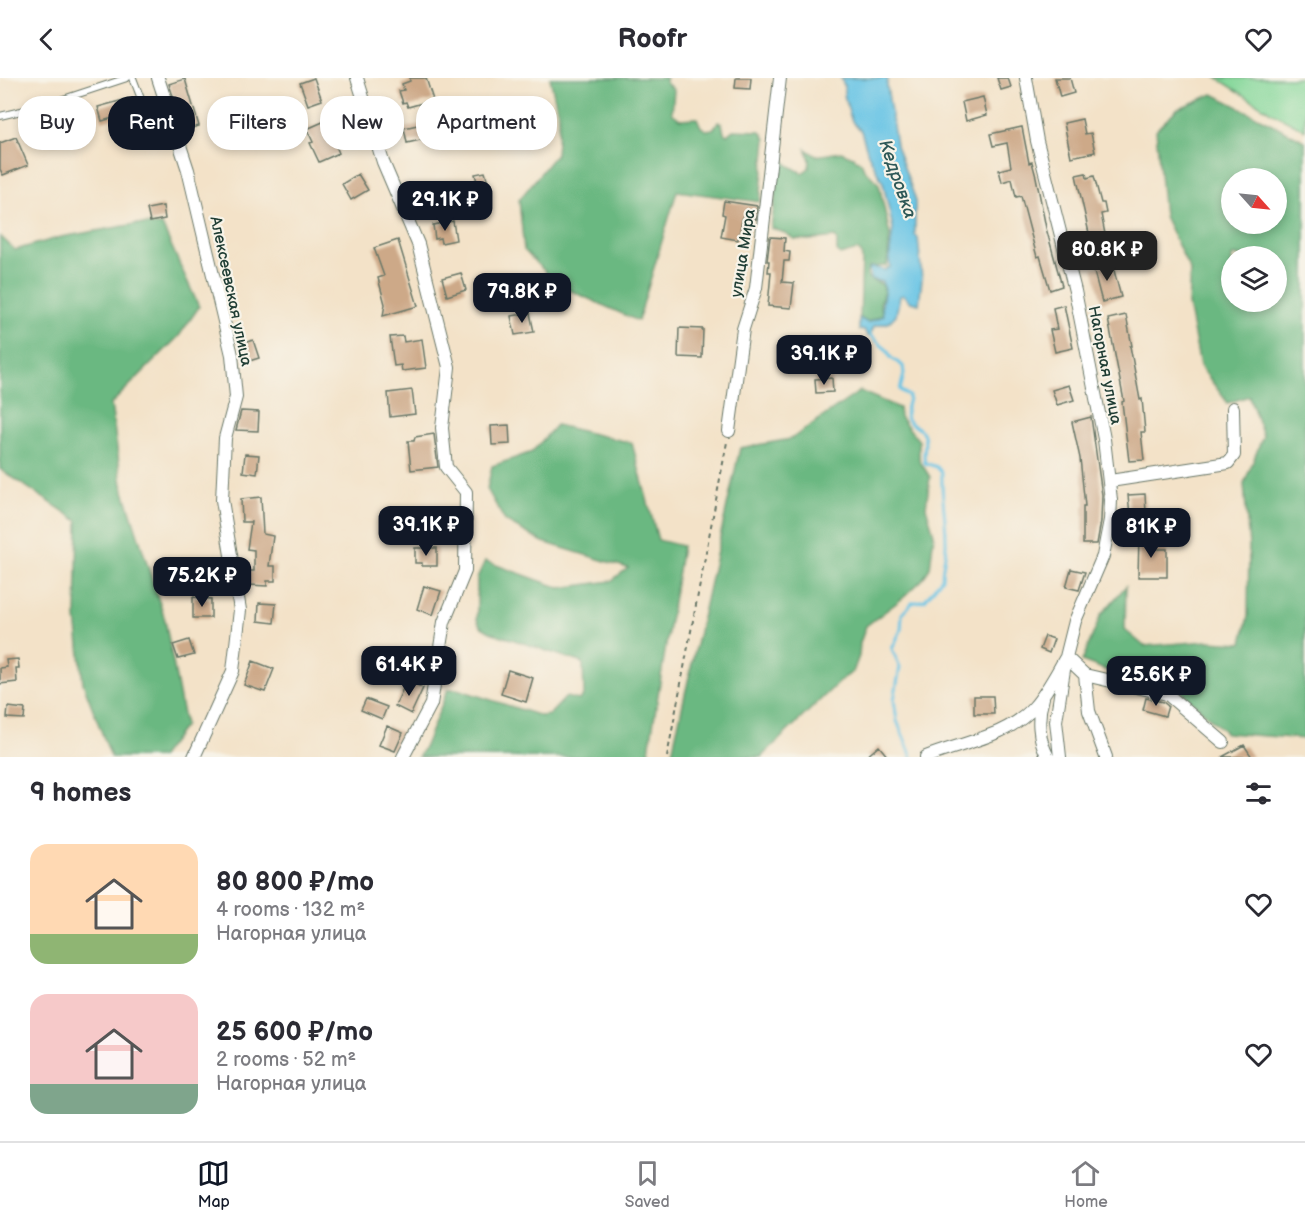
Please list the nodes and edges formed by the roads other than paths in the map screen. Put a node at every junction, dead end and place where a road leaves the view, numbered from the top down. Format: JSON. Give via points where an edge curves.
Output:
{"nodes":[{"id":1,"x":127,"y":78,"type":"edge"},
{"id":2,"x":133,"y":78,"type":"edge"},
{"id":3,"x":158,"y":78,"type":"edge"},
{"id":4,"x":357,"y":78,"type":"edge"},
{"id":5,"x":780,"y":78,"type":"edge"},
{"id":6,"x":1026,"y":78,"type":"edge"},
{"id":7,"x":140,"y":96,"type":"edge"},
{"id":8,"x":0,"y":116,"type":"edge"},
{"id":9,"x":1233,"y":408,"type":"dead end"},
{"id":10,"x":729,"y":431,"type":"road end"},
{"id":11,"x":1110,"y":481,"type":"junction"},
{"id":12,"x":1066,"y":657,"type":"junction"},
{"id":13,"x":1085,"y":675,"type":"junction"},
{"id":14,"x":1044,"y":694,"type":"junction"},
{"id":15,"x":1223,"y":742,"type":"dead end"},
{"id":16,"x":194,"y":757,"type":"edge"},
{"id":17,"x":403,"y":757,"type":"edge"},
{"id":18,"x":926,"y":757,"type":"edge"},
{"id":19,"x":1048,"y":757,"type":"edge"},
{"id":20,"x":1060,"y":757,"type":"edge"},
{"id":21,"x":1106,"y":757,"type":"edge"}],
"edges":[{"from":1,"to":8,"type":"lane"},
{"from":2,"to":7,"type":"lane"},
{"from":3,"to":16,"type":"street","name":"Алексеевская улица","via":[[188,170],[232,355],[236,397],[225,438],[222,500],[240,610],[236,651],[233,671]]},
{"from":4,"to":17,"type":"street","via":[[383,162],[418,244],[449,367],[442,428],[446,467],[466,492],[465,571],[444,622],[431,704]]},
{"from":5,"to":10,"type":"street","name":"улица Мира","via":[[756,288],[743,329]]},
{"from":6,"to":11,"type":"street","name":"Нагорная улица","via":[[1039,150],[1075,291]]},
{"from":9,"to":11,"type":"street","via":[[1234,455],[1228,463]]},
{"from":11,"to":12,"type":"street","name":"Нагорная улица","via":[[1105,548],[1075,621]]},
{"from":12,"to":13,"type":"street"},
{"from":12,"to":14,"type":"street","name":"Нагорная улица"},
{"from":12,"to":20,"type":"street","name":"Нагорная улица","via":[[1056,721]]},
{"from":13,"to":15,"type":"street","via":[[1167,694]]},
{"from":13,"to":21,"type":"street","via":[[1089,711]]},
{"from":14,"to":18,"type":"street","name":"Нагорная улица","via":[[1032,709],[1005,728]]},
{"from":14,"to":19,"type":"street","via":[[1040,731]]}]}
